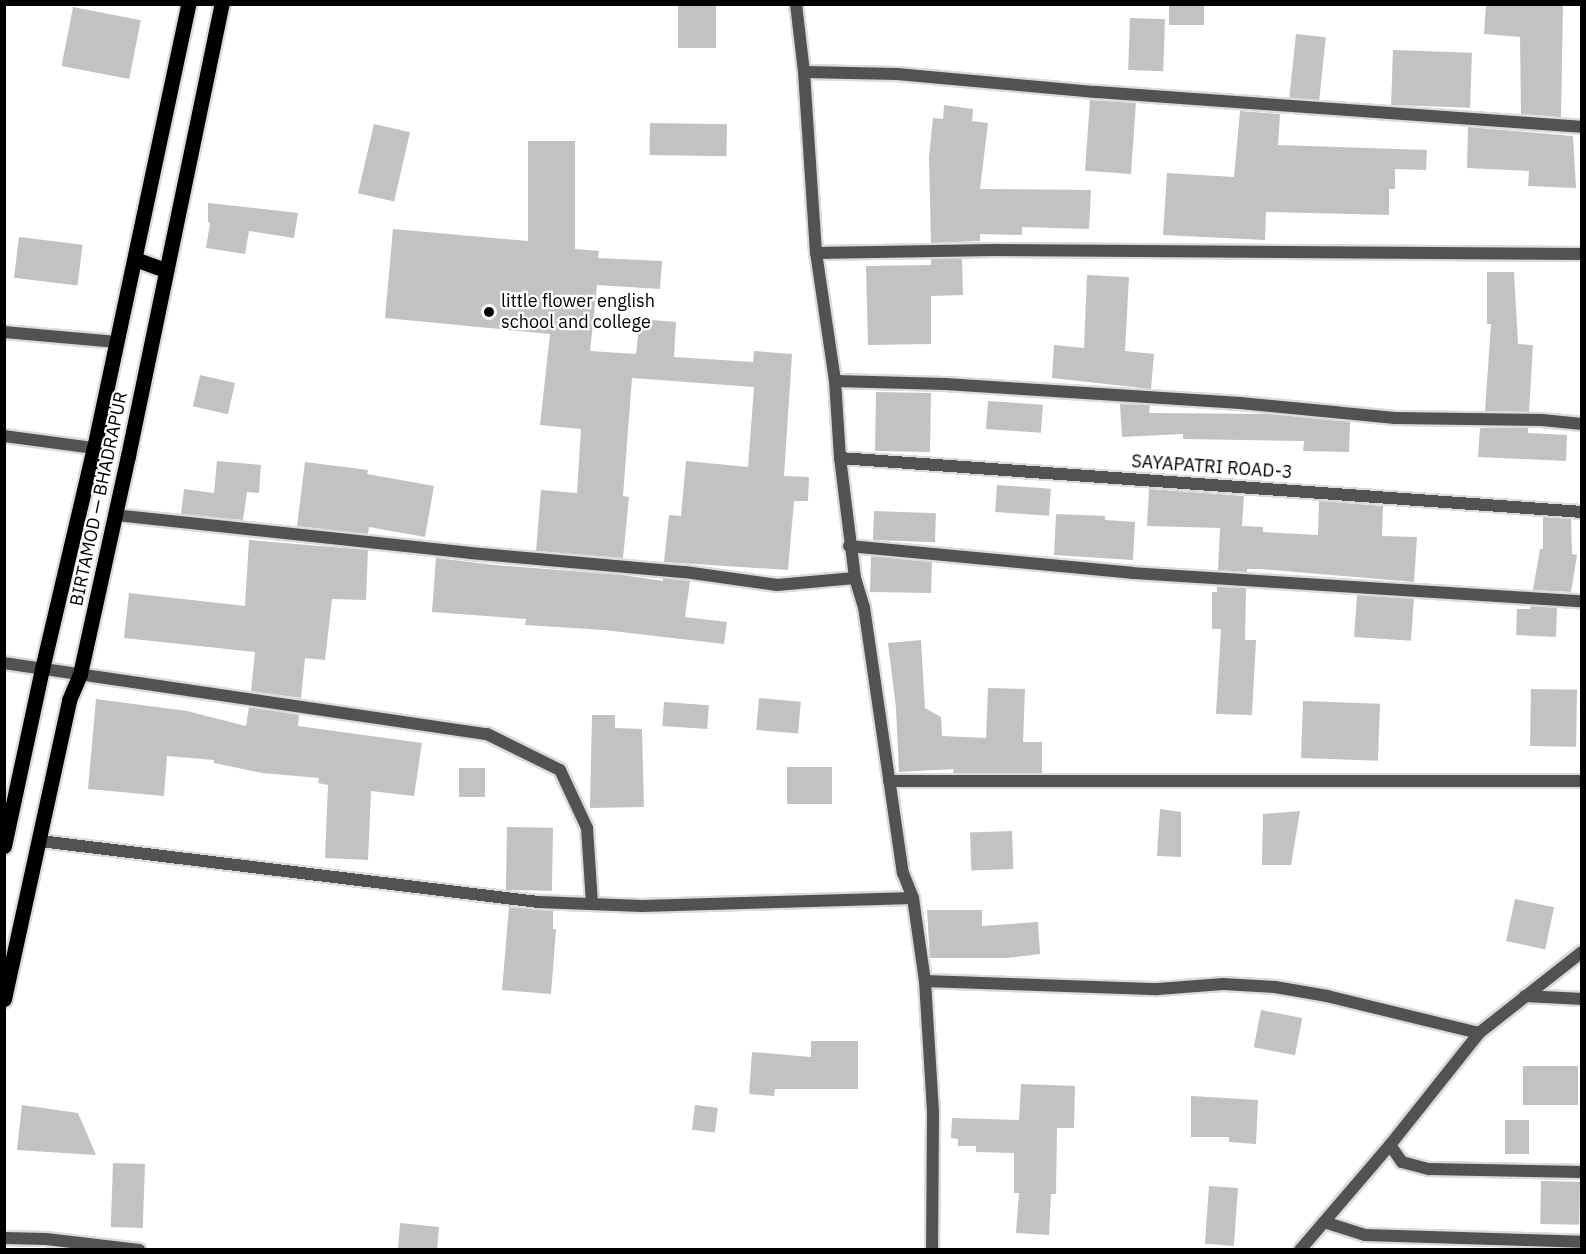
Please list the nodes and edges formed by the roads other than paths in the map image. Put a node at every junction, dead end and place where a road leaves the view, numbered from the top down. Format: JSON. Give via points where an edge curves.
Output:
{"nodes":[{"id":1,"x":188,"y":4,"type":"edge"},
{"id":2,"x":222,"y":4,"type":"edge"},
{"id":3,"x":796,"y":4,"type":"edge"},
{"id":4,"x":804,"y":72,"type":"junction"},
{"id":5,"x":1581,"y":127,"type":"edge"},
{"id":6,"x":816,"y":253,"type":"junction"},
{"id":7,"x":1581,"y":254,"type":"edge"},
{"id":8,"x":135,"y":259,"type":"junction"},
{"id":9,"x":166,"y":270,"type":"junction"},
{"id":10,"x":4,"y":332,"type":"edge"},
{"id":11,"x":117,"y":342,"type":"junction"},
{"id":12,"x":835,"y":381,"type":"junction"},
{"id":13,"x":1581,"y":424,"type":"edge"},
{"id":14,"x":4,"y":436,"type":"edge"},
{"id":15,"x":94,"y":448,"type":"junction"},
{"id":16,"x":840,"y":458,"type":"junction"},
{"id":17,"x":1581,"y":512,"type":"edge"},
{"id":18,"x":115,"y":515,"type":"junction"},
{"id":19,"x":849,"y":546,"type":"junction"},
{"id":20,"x":855,"y":578,"type":"junction"},
{"id":21,"x":1581,"y":601,"type":"edge"},
{"id":22,"x":4,"y":663,"type":"edge"},
{"id":23,"x":42,"y":669,"type":"junction"},
{"id":24,"x":80,"y":674,"type":"junction"},
{"id":25,"x":889,"y":781,"type":"junction"},
{"id":26,"x":1581,"y":781,"type":"edge"},
{"id":27,"x":40,"y":841,"type":"junction"},
{"id":28,"x":4,"y":846,"type":"edge"},
{"id":29,"x":913,"y":898,"type":"junction"},
{"id":30,"x":592,"y":904,"type":"junction"},
{"id":31,"x":1581,"y":952,"type":"edge"},
{"id":32,"x":925,"y":981,"type":"junction"},
{"id":33,"x":1525,"y":996,"type":"junction"},
{"id":34,"x":4,"y":999,"type":"edge"},
{"id":35,"x":1581,"y":999,"type":"edge"},
{"id":36,"x":1479,"y":1033,"type":"junction"},
{"id":37,"x":1390,"y":1145,"type":"junction"},
{"id":38,"x":1581,"y":1172,"type":"edge"},
{"id":39,"x":1324,"y":1222,"type":"junction"},
{"id":40,"x":4,"y":1238,"type":"edge"},
{"id":41,"x":1581,"y":1242,"type":"edge"},
{"id":42,"x":139,"y":1250,"type":"edge"},
{"id":43,"x":932,"y":1250,"type":"edge"},
{"id":44,"x":1300,"y":1250,"type":"edge"}],
"edges":[{"from":1,"to":8,"type":"main road","name":"BIRTAMOD — BHADRAPUR"},
{"from":2,"to":9,"type":"main road","name":"BIRTAMOD — BHADRAPUR"},
{"from":3,"to":4,"type":"street"},
{"from":4,"to":5,"type":"street","via":[[897,74]]},
{"from":4,"to":6,"type":"street"},
{"from":6,"to":7,"type":"street","via":[[1017,250]]},
{"from":6,"to":12,"type":"street"},
{"from":8,"to":9,"type":"main road"},
{"from":8,"to":11,"type":"main road","name":"BIRTAMOD — BHADRAPUR"},
{"from":9,"to":18,"type":"main road","name":"BIRTAMOD — BHADRAPUR"},
{"from":10,"to":11,"type":"street"},
{"from":11,"to":15,"type":"main road","name":"BIRTAMOD — BHADRAPUR"},
{"from":12,"to":13,"type":"street","via":[[1240,403],[1395,418]]},
{"from":12,"to":16,"type":"street"},
{"from":14,"to":15,"type":"street"},
{"from":15,"to":23,"type":"main road","name":"BIRTAMOD — BHADRAPUR"},
{"from":16,"to":17,"type":"street","name":"SAYAPATRI ROAD-3"},
{"from":16,"to":19,"type":"street"},
{"from":18,"to":20,"type":"street","via":[[674,571],[777,585]]},
{"from":18,"to":24,"type":"main road","name":"BIRTAMOD — BHADRAPUR"},
{"from":19,"to":20,"type":"street"},
{"from":19,"to":21,"type":"street","via":[[1132,573]]},
{"from":20,"to":25,"type":"street","via":[[864,607]]},
{"from":22,"to":23,"type":"street"},
{"from":23,"to":24,"type":"street"},
{"from":23,"to":28,"type":"main road","name":"BIRTAMOD — BHADRAPUR"},
{"from":24,"to":27,"type":"main road","name":"BIRTAMOD — BHADRAPUR","via":[[69,700]]},
{"from":24,"to":30,"type":"street","via":[[487,734],[560,770],[587,828]]},
{"from":25,"to":26,"type":"street"},
{"from":25,"to":29,"type":"street","via":[[903,873]]},
{"from":27,"to":30,"type":"street","via":[[538,902]]},
{"from":27,"to":34,"type":"main road","name":"BIRTAMOD — BHADRAPUR"},
{"from":29,"to":30,"type":"street"},
{"from":29,"to":32,"type":"street"},
{"from":31,"to":33,"type":"street"},
{"from":32,"to":36,"type":"street","via":[[1146,989],[1223,984],[1275,987]]},
{"from":32,"to":43,"type":"street","via":[[933,1113]]},
{"from":33,"to":35,"type":"street"},
{"from":33,"to":36,"type":"street"},
{"from":36,"to":37,"type":"street"},
{"from":37,"to":38,"type":"street","via":[[1402,1162],[1429,1169]]},
{"from":37,"to":39,"type":"street"},
{"from":39,"to":41,"type":"street","via":[[1365,1235]]},
{"from":39,"to":44,"type":"street"},
{"from":40,"to":42,"type":"street"}]}
